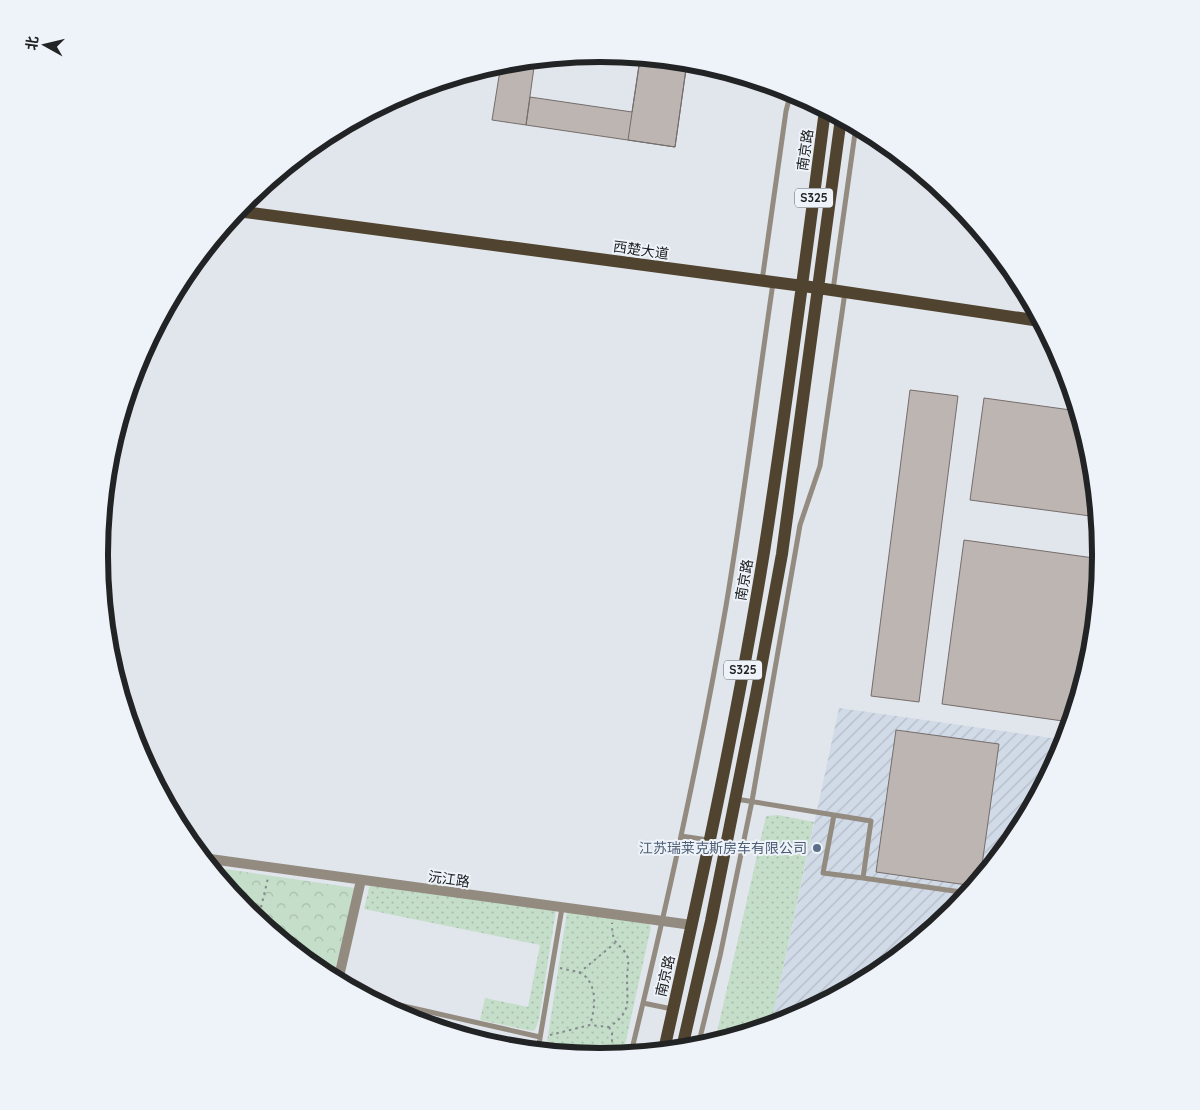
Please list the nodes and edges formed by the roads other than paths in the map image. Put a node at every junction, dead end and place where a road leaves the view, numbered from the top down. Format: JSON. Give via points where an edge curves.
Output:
{"nodes":[{"id":1,"x":789,"y":100,"type":"edge"},
{"id":2,"x":825,"y":117,"type":"edge"},
{"id":3,"x":840,"y":125,"type":"edge"},
{"id":4,"x":855,"y":134,"type":"edge"},
{"id":5,"x":247,"y":212,"type":"edge"},
{"id":6,"x":768,"y":282,"type":"junction"},
{"id":7,"x":802,"y":287,"type":"junction"},
{"id":8,"x":818,"y":288,"type":"junction"},
{"id":9,"x":839,"y":292,"type":"junction"},
{"id":10,"x":1033,"y":320,"type":"edge"},
{"id":11,"x":736,"y":798,"type":"junction"},
{"id":12,"x":752,"y":801,"type":"junction"},
{"id":13,"x":834,"y":815,"type":"junction"},
{"id":14,"x":682,"y":836,"type":"junction"},
{"id":15,"x":709,"y":840,"type":"junction"},
{"id":16,"x":213,"y":859,"type":"edge"},
{"id":17,"x":863,"y":878,"type":"junction"},
{"id":18,"x":362,"y":880,"type":"junction"},
{"id":19,"x":959,"y":892,"type":"edge"},
{"id":20,"x":562,"y":908,"type":"junction"},
{"id":21,"x":663,"y":921,"type":"junction"},
{"id":22,"x":692,"y":925,"type":"junction"},
{"id":23,"x":340,"y":973,"type":"edge"},
{"id":24,"x":644,"y":1003,"type":"junction"},
{"id":25,"x":403,"y":1006,"type":"edge"},
{"id":26,"x":673,"y":1009,"type":"junction"},
{"id":27,"x":428,"y":1012,"type":"junction"},
{"id":28,"x":427,"y":1016,"type":"edge"},
{"id":29,"x":540,"y":1037,"type":"junction"},
{"id":30,"x":700,"y":1037,"type":"edge"},
{"id":31,"x":684,"y":1040,"type":"edge"},
{"id":32,"x":539,"y":1043,"type":"edge"},
{"id":33,"x":666,"y":1043,"type":"edge"},
{"id":34,"x":634,"y":1046,"type":"edge"}],
"edges":[{"from":1,"to":6,"type":"lane"},
{"from":2,"to":7,"type":"main road","name":"南京路","number":"S325"},
{"from":3,"to":8,"type":"main road","number":"S325"},
{"from":4,"to":9,"type":"lane"},
{"from":5,"to":6,"type":"main road","name":"西楚大道"},
{"from":6,"to":7,"type":"main road","name":"西楚大道"},
{"from":6,"to":14,"type":"lane","via":[[726,605]]},
{"from":7,"to":8,"type":"main road","name":"西楚大道"},
{"from":7,"to":15,"type":"main road","name":"南京路","number":"S325","via":[[764,552]]},
{"from":8,"to":9,"type":"main road","name":"西楚大道"},
{"from":8,"to":11,"type":"main road","number":"S325","via":[[782,554]]},
{"from":9,"to":10,"type":"main road","name":"西楚大道"},
{"from":9,"to":12,"type":"lane","via":[[820,466],[800,525]]},
{"from":11,"to":12,"type":"lane"},
{"from":11,"to":31,"type":"main road","number":"S325"},
{"from":12,"to":13,"type":"lane"},
{"from":12,"to":30,"type":"lane"},
{"from":13,"to":17,"type":"lane","via":[[872,821]]},
{"from":13,"to":17,"type":"lane","via":[[823,873]]},
{"from":14,"to":15,"type":"lane"},
{"from":14,"to":21,"type":"lane"},
{"from":15,"to":22,"type":"main road","name":"南京路","number":"S325"},
{"from":16,"to":18,"type":"street","name":"沅江路"},
{"from":17,"to":19,"type":"lane"},
{"from":18,"to":20,"type":"street","name":"沅江路"},
{"from":18,"to":23,"type":"street"},
{"from":20,"to":21,"type":"street","name":"沅江路"},
{"from":20,"to":29,"type":"lane"},
{"from":21,"to":22,"type":"street","name":"沅江路"},
{"from":21,"to":24,"type":"lane"},
{"from":22,"to":26,"type":"main road","name":"南京路","number":"S325"},
{"from":24,"to":26,"type":"lane"},
{"from":24,"to":34,"type":"lane"},
{"from":25,"to":27,"type":"lane"},
{"from":26,"to":33,"type":"main road","name":"南京路","number":"S325"},
{"from":27,"to":28,"type":"lane"},
{"from":27,"to":29,"type":"lane"},
{"from":29,"to":32,"type":"lane"}]}
